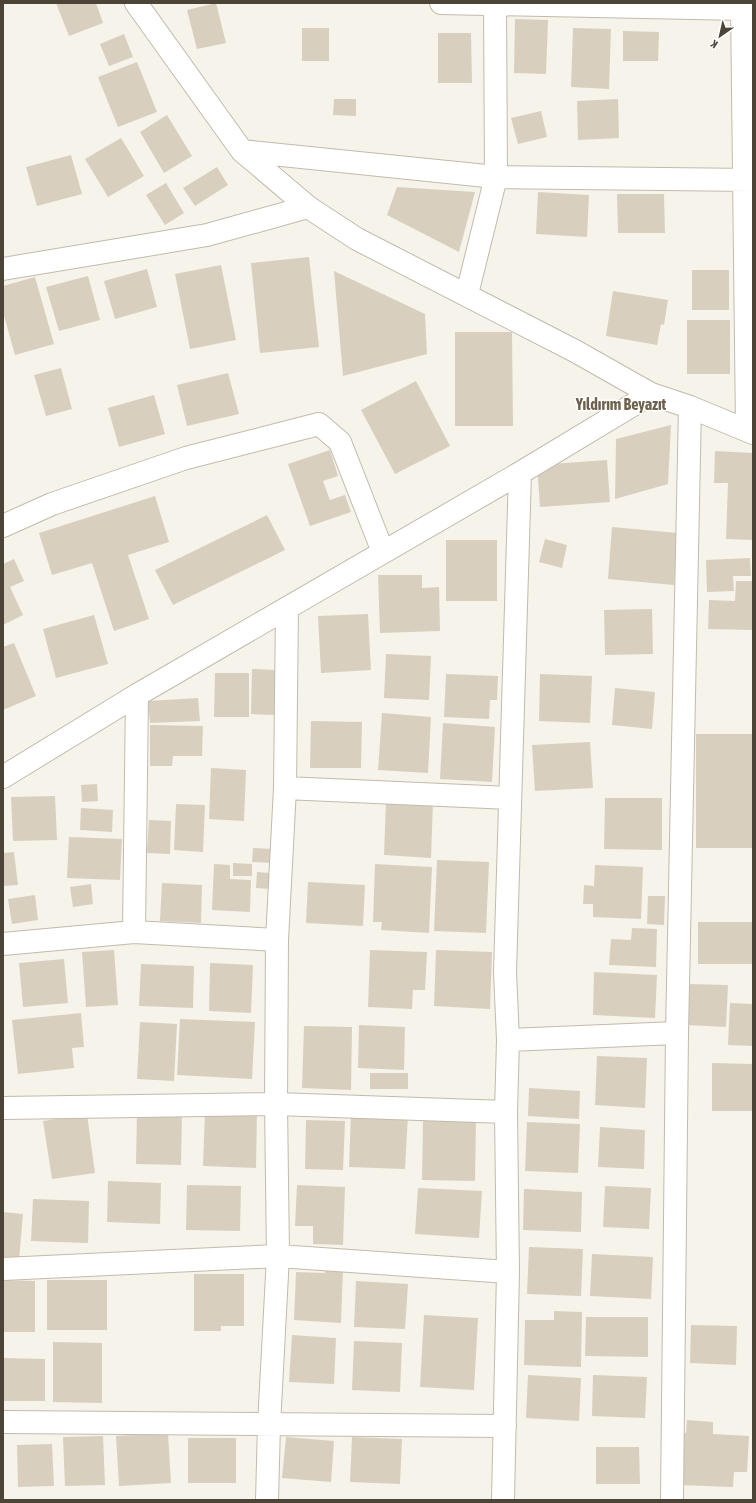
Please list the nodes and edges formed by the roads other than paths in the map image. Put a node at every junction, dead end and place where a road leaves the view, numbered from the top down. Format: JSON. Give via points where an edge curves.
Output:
{"nodes":[{"id":1,"x":136,"y":3,"type":"edge"},
{"id":2,"x":441,"y":3,"type":"edge"},
{"id":3,"x":495,"y":4,"type":"edge"},
{"id":4,"x":742,"y":6,"type":"edge"},
{"id":5,"x":242,"y":151,"type":"junction"},
{"id":6,"x":496,"y":177,"type":"junction"},
{"id":7,"x":749,"y":180,"type":"edge"},
{"id":8,"x":308,"y":207,"type":"junction"},
{"id":9,"x":3,"y":269,"type":"edge"},
{"id":10,"x":467,"y":294,"type":"junction"},
{"id":11,"x":651,"y":394,"type":"junction"},
{"id":12,"x":690,"y":407,"type":"junction"},
{"id":13,"x":750,"y":431,"type":"edge"},
{"id":14,"x":520,"y":473,"type":"junction"},
{"id":15,"x":3,"y":526,"type":"edge"},
{"id":16,"x":383,"y":552,"type":"junction"},
{"id":17,"x":287,"y":608,"type":"junction"},
{"id":18,"x":137,"y":694,"type":"junction"},
{"id":19,"x":3,"y":777,"type":"edge"},
{"id":20,"x":285,"y":788,"type":"junction"},
{"id":21,"x":510,"y":798,"type":"junction"},
{"id":22,"x":134,"y":932,"type":"junction"},
{"id":23,"x":277,"y":940,"type":"junction"},
{"id":24,"x":3,"y":944,"type":"edge"},
{"id":25,"x":677,"y":1033,"type":"junction"},
{"id":26,"x":508,"y":1040,"type":"junction"},
{"id":27,"x":276,"y":1104,"type":"junction"},
{"id":28,"x":3,"y":1108,"type":"edge"},
{"id":29,"x":506,"y":1112,"type":"junction"},
{"id":30,"x":278,"y":1256,"type":"junction"},
{"id":31,"x":3,"y":1269,"type":"edge"},
{"id":32,"x":508,"y":1272,"type":"junction"},
{"id":33,"x":3,"y":1422,"type":"edge"},
{"id":34,"x":269,"y":1425,"type":"junction"},
{"id":35,"x":505,"y":1426,"type":"junction"},
{"id":36,"x":267,"y":1500,"type":"edge"},
{"id":37,"x":503,"y":1500,"type":"edge"},
{"id":38,"x":672,"y":1500,"type":"edge"}],
"edges":[{"from":1,"to":5,"type":"street"},
{"from":2,"to":3,"type":"street"},
{"from":3,"to":4,"type":"street"},
{"from":3,"to":6,"type":"street"},
{"from":4,"to":7,"type":"street"},
{"from":5,"to":6,"type":"street"},
{"from":5,"to":8,"type":"street"},
{"from":6,"to":7,"type":"street"},
{"from":6,"to":10,"type":"street"},
{"from":7,"to":13,"type":"street"},
{"from":8,"to":9,"type":"street","via":[[207,235]]},
{"from":8,"to":10,"type":"street","via":[[357,239]]},
{"from":10,"to":11,"type":"street"},
{"from":11,"to":12,"type":"street"},
{"from":11,"to":14,"type":"street"},
{"from":12,"to":13,"type":"street"},
{"from":12,"to":25,"type":"street"},
{"from":14,"to":16,"type":"street"},
{"from":14,"to":21,"type":"street"},
{"from":15,"to":16,"type":"street","via":[[52,504],[186,458],[319,424],[340,442]]},
{"from":16,"to":17,"type":"street"},
{"from":17,"to":18,"type":"street"},
{"from":17,"to":20,"type":"street"},
{"from":18,"to":19,"type":"street"},
{"from":18,"to":22,"type":"street"},
{"from":20,"to":21,"type":"street"},
{"from":20,"to":23,"type":"street"},
{"from":21,"to":26,"type":"street","via":[[505,972]]},
{"from":22,"to":23,"type":"street"},
{"from":22,"to":24,"type":"street"},
{"from":23,"to":27,"type":"street"},
{"from":25,"to":26,"type":"street"},
{"from":25,"to":38,"type":"street"},
{"from":26,"to":29,"type":"street"},
{"from":27,"to":28,"type":"street"},
{"from":27,"to":29,"type":"street"},
{"from":27,"to":30,"type":"street"},
{"from":29,"to":32,"type":"street"},
{"from":30,"to":31,"type":"street"},
{"from":30,"to":32,"type":"street"},
{"from":30,"to":34,"type":"street"},
{"from":32,"to":35,"type":"street"},
{"from":33,"to":34,"type":"street"},
{"from":34,"to":35,"type":"street"},
{"from":34,"to":36,"type":"street"},
{"from":35,"to":37,"type":"street"}]}
